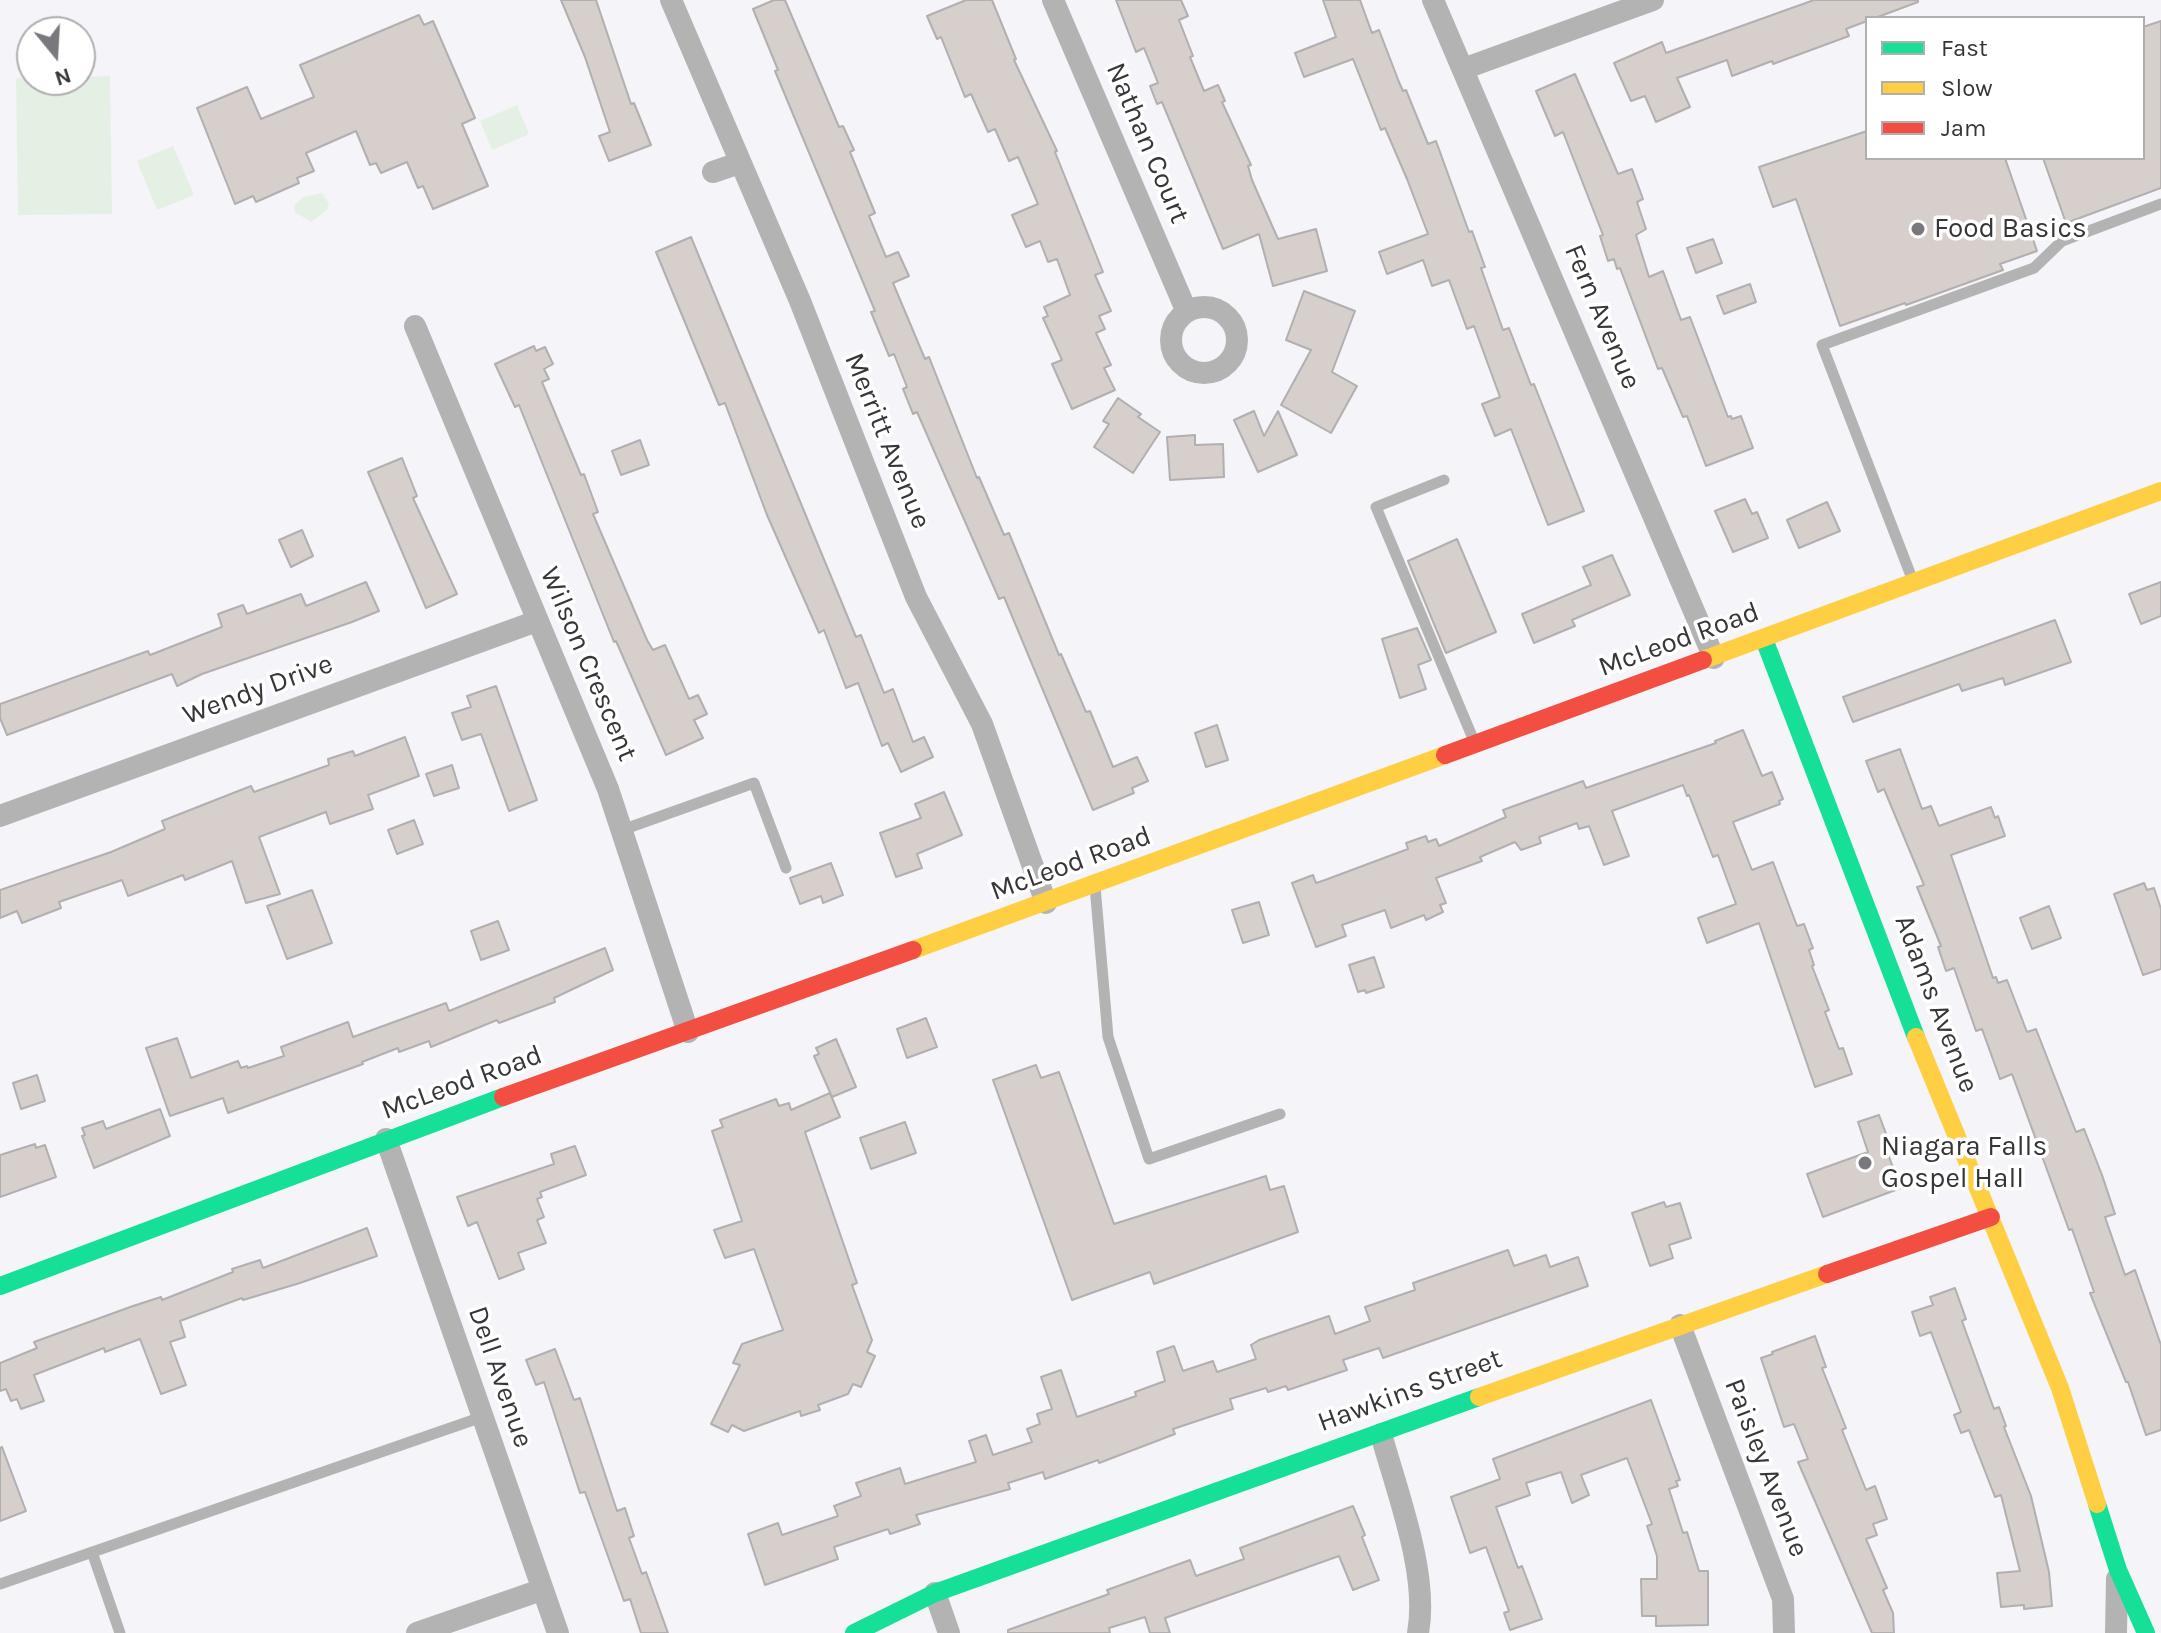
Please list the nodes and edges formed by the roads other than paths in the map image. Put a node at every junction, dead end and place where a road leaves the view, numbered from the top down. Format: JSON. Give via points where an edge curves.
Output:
{"nodes":[{"id":1,"x":671,"y":0,"type":"edge"},
{"id":2,"x":1053,"y":0,"type":"edge"},
{"id":3,"x":1433,"y":0,"type":"edge"},
{"id":4,"x":1653,"y":0,"type":"edge"},
{"id":5,"x":1463,"y":69,"type":"junction"},
{"id":6,"x":739,"y":163,"type":"junction"},
{"id":7,"x":713,"y":172,"type":"dead end"},
{"id":8,"x":2161,"y":204,"type":"edge"},
{"id":9,"x":1186,"y":310,"type":"dead end"},
{"id":10,"x":415,"y":326,"type":"dead end"},
{"id":11,"x":1444,"y":480,"type":"dead end"},
{"id":12,"x":2161,"y":491,"type":"edge"},
{"id":13,"x":1914,"y":583,"type":"junction"},
{"id":14,"x":537,"y":621,"type":"junction"},
{"id":15,"x":1764,"y":639,"type":"junction"},
{"id":16,"x":1714,"y":658,"type":"junction"},
{"id":17,"x":1475,"y":745,"type":"junction"},
{"id":18,"x":0,"y":816,"type":"edge"},
{"id":19,"x":622,"y":830,"type":"junction"},
{"id":20,"x":786,"y":868,"type":"dead end"},
{"id":21,"x":1095,"y":886,"type":"junction"},
{"id":22,"x":1046,"y":903,"type":"junction"},
{"id":23,"x":688,"y":1032,"type":"junction"},
{"id":24,"x":1280,"y":1114,"type":"dead end"},
{"id":25,"x":386,"y":1139,"type":"junction"},
{"id":26,"x":1991,"y":1217,"type":"junction"},
{"id":27,"x":0,"y":1286,"type":"edge"},
{"id":28,"x":1680,"y":1325,"type":"junction"},
{"id":29,"x":482,"y":1417,"type":"junction"},
{"id":30,"x":1381,"y":1434,"type":"junction"},
{"id":31,"x":92,"y":1552,"type":"junction"},
{"id":32,"x":2118,"y":1570,"type":"junction"},
{"id":33,"x":0,"y":1584,"type":"edge"},
{"id":34,"x":541,"y":1590,"type":"junction"},
{"id":35,"x":935,"y":1593,"type":"junction"},
{"id":36,"x":120,"y":1633,"type":"edge"},
{"id":37,"x":417,"y":1633,"type":"edge"},
{"id":38,"x":558,"y":1633,"type":"edge"},
{"id":39,"x":854,"y":1633,"type":"edge"},
{"id":40,"x":949,"y":1633,"type":"edge"},
{"id":41,"x":1418,"y":1633,"type":"edge"},
{"id":42,"x":1784,"y":1633,"type":"edge"},
{"id":43,"x":2116,"y":1633,"type":"edge"},
{"id":44,"x":2146,"y":1633,"type":"edge"}],
"edges":[{"from":1,"to":6,"type":"street","name":"Merritt Avenue"},
{"from":2,"to":9,"type":"street","name":"Nathan Court"},
{"from":3,"to":5,"type":"street","name":"Fern Avenue"},
{"from":4,"to":5,"type":"street"},
{"from":5,"to":16,"type":"street","name":"Fern Avenue"},
{"from":6,"to":7,"type":"street"},
{"from":6,"to":22,"type":"street","name":"Merritt Avenue","via":[[800,301],[916,597],[982,724]]},
{"from":8,"to":13,"type":"lane","via":[[2062,241],[2034,268],[1822,345]]},
{"from":10,"to":14,"type":"street","name":"Wilson Crescent"},
{"from":11,"to":17,"type":"lane","via":[[1376,507]]},
{"from":12,"to":13,"type":"main road","name":"McLeod Road"},
{"from":13,"to":15,"type":"main road","name":"McLeod Road"},
{"from":14,"to":18,"type":"street","name":"Wendy Drive"},
{"from":14,"to":19,"type":"street","name":"Wilson Crescent"},
{"from":15,"to":16,"type":"main road","name":"McLeod Road"},
{"from":15,"to":26,"type":"main road","name":"Adams Avenue","via":[[1933,1083]]},
{"from":16,"to":17,"type":"main road","name":"McLeod Road"},
{"from":17,"to":21,"type":"main road","name":"McLeod Road"},
{"from":19,"to":20,"type":"lane","via":[[754,783]]},
{"from":19,"to":23,"type":"street","name":"Wilson Crescent"},
{"from":21,"to":22,"type":"main road","name":"McLeod Road"},
{"from":21,"to":24,"type":"lane","via":[[1108,1037],[1149,1159]]},
{"from":22,"to":23,"type":"main road","name":"McLeod Road"},
{"from":23,"to":25,"type":"main road","name":"McLeod Road"},
{"from":25,"to":27,"type":"main road","name":"McLeod Road"},
{"from":25,"to":29,"type":"street","name":"Dell Avenue"},
{"from":26,"to":28,"type":"main road","name":"Hawkins Street"},
{"from":26,"to":32,"type":"main road","name":"Adams Avenue","via":[[2060,1388]]},
{"from":28,"to":30,"type":"main road","name":"Hawkins Street"},
{"from":28,"to":42,"type":"street","name":"Paisley Avenue","via":[[1783,1599]]},
{"from":29,"to":31,"type":"lane"},
{"from":29,"to":34,"type":"street","name":"Dell Avenue"},
{"from":30,"to":35,"type":"main road","name":"Hawkins Street"},
{"from":30,"to":41,"type":"street","via":[[1417,1567]]},
{"from":31,"to":33,"type":"lane"},
{"from":31,"to":36,"type":"lane"},
{"from":32,"to":43,"type":"street","name":"Adams Avenue"},
{"from":32,"to":44,"type":"main road","name":"Adams Avenue"},
{"from":34,"to":37,"type":"street"},
{"from":34,"to":38,"type":"street","name":"Dell Avenue"},
{"from":35,"to":39,"type":"main road","name":"Hawkins Street"},
{"from":35,"to":40,"type":"street"}]}
